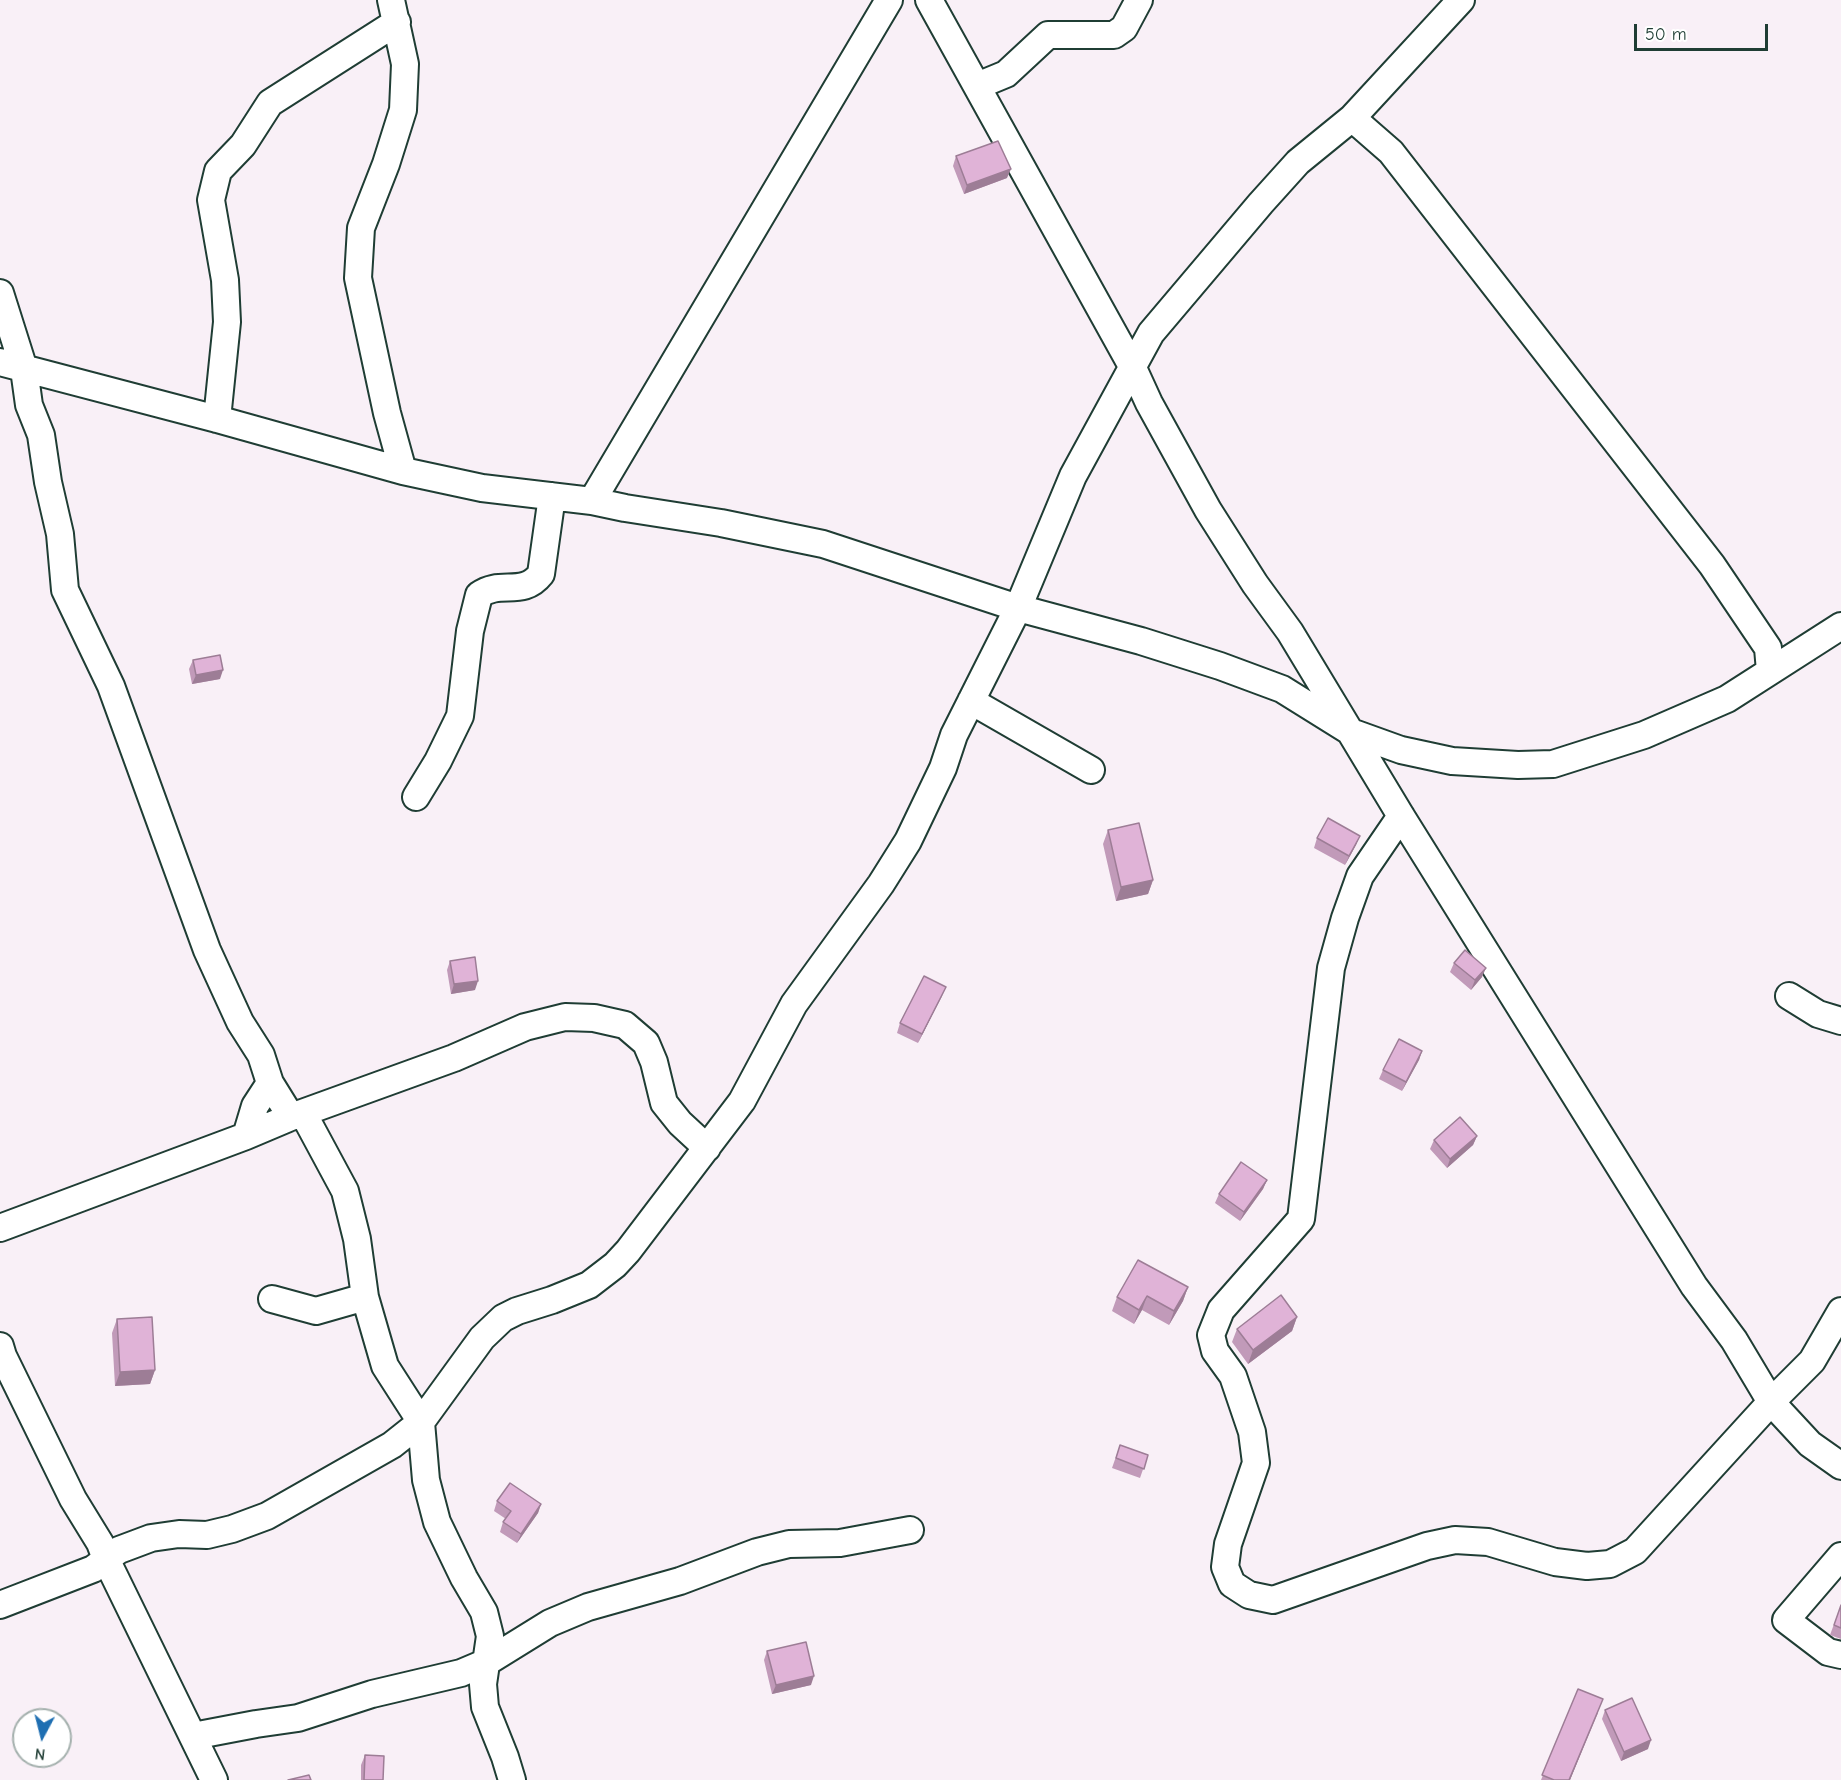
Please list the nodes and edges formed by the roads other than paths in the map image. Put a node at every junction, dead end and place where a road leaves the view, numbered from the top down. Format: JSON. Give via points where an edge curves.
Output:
{"nodes":[{"id":1,"x":889,"y":0,"type":"edge"},
{"id":2,"x":929,"y":0,"type":"edge"},
{"id":3,"x":1139,"y":0,"type":"edge"},
{"id":4,"x":1461,"y":0,"type":"edge"},
{"id":5,"x":394,"y":11,"type":"edge"},
{"id":6,"x":977,"y":86,"type":"junction"},
{"id":7,"x":1352,"y":118,"type":"junction"},
{"id":8,"x":0,"y":292,"type":"edge"},
{"id":9,"x":12,"y":365,"type":"edge"},
{"id":10,"x":1133,"y":368,"type":"junction"},
{"id":11,"x":217,"y":419,"type":"junction"},
{"id":12,"x":403,"y":471,"type":"junction"},
{"id":13,"x":552,"y":496,"type":"junction"},
{"id":14,"x":592,"y":501,"type":"junction"},
{"id":15,"x":1018,"y":608,"type":"junction"},
{"id":16,"x":1841,"y":626,"type":"edge"},
{"id":17,"x":1769,"y":659,"type":"junction"},
{"id":18,"x":971,"y":701,"type":"junction"},
{"id":19,"x":1351,"y":732,"type":"junction"},
{"id":20,"x":1091,"y":770,"type":"dead end"},
{"id":21,"x":416,"y":797,"type":"dead end"},
{"id":22,"x":1401,"y":816,"type":"junction"},
{"id":23,"x":1790,"y":996,"type":"dead end"},
{"id":24,"x":1841,"y":1021,"type":"edge"},
{"id":25,"x":270,"y":1083,"type":"junction"},
{"id":26,"x":297,"y":1115,"type":"junction"},
{"id":27,"x":246,"y":1136,"type":"junction"},
{"id":28,"x":708,"y":1148,"type":"junction"},
{"id":29,"x":0,"y":1228,"type":"edge"},
{"id":30,"x":365,"y":1297,"type":"junction"},
{"id":31,"x":272,"y":1299,"type":"dead end"},
{"id":32,"x":1841,"y":1311,"type":"edge"},
{"id":33,"x":0,"y":1346,"type":"edge"},
{"id":34,"x":1771,"y":1402,"type":"junction"},
{"id":35,"x":421,"y":1422,"type":"junction"},
{"id":36,"x":1841,"y":1466,"type":"edge"},
{"id":37,"x":910,"y":1530,"type":"dead end"},
{"id":38,"x":1841,"y":1556,"type":"edge"},
{"id":39,"x":106,"y":1559,"type":"junction"},
{"id":40,"x":0,"y":1605,"type":"edge"},
{"id":41,"x":1841,"y":1655,"type":"edge"},
{"id":42,"x":487,"y":1662,"type":"junction"},
{"id":43,"x":193,"y":1736,"type":"junction"},
{"id":44,"x":214,"y":1780,"type":"edge"},
{"id":45,"x":512,"y":1780,"type":"edge"}],
"edges":[{"from":1,"to":14,"type":"street"},
{"from":2,"to":6,"type":"street"},
{"from":3,"to":6,"type":"street","via":[[1124,28],[1113,35],[1048,34],[1006,74]]},
{"from":4,"to":7,"type":"street"},
{"from":5,"to":11,"type":"street","via":[[270,103],[243,145],[218,171],[212,200],[225,280],[227,322]]},
{"from":5,"to":12,"type":"street","via":[[405,64],[403,110],[361,228],[358,278]]},
{"from":6,"to":10,"type":"street"},
{"from":7,"to":10,"type":"street","via":[[1298,162],[1261,203],[1151,333]]},
{"from":7,"to":17,"type":"street","via":[[1391,152],[1712,566]]},
{"from":8,"to":9,"type":"street"},
{"from":9,"to":11,"type":"street"},
{"from":9,"to":25,"type":"street","via":[[41,435],[60,534],[65,590],[111,686],[199,930],[240,1023],[261,1055]]},
{"from":10,"to":15,"type":"street","via":[[1073,476]]},
{"from":10,"to":19,"type":"street","via":[[1208,510]]},
{"from":11,"to":12,"type":"street"},
{"from":12,"to":13,"type":"street","via":[[482,488]]},
{"from":13,"to":14,"type":"street"},
{"from":13,"to":21,"type":"street","via":[[541,574],[533,584],[488,589],[479,595],[470,631],[460,716]]},
{"from":14,"to":15,"type":"street","via":[[823,544]]},
{"from":15,"to":18,"type":"street"},
{"from":15,"to":19,"type":"street","via":[[1220,666],[1281,689]]},
{"from":16,"to":17,"type":"street","via":[[1793,656]]},
{"from":17,"to":19,"type":"street","via":[[1727,699],[1644,735],[1553,764],[1452,761],[1401,750]]},
{"from":18,"to":20,"type":"street"},
{"from":18,"to":28,"type":"street","via":[[908,841],[794,1004],[742,1101]]},
{"from":19,"to":22,"type":"street"},
{"from":22,"to":34,"type":"street","via":[[1653,1224],[1734,1340]]},
{"from":22,"to":34,"type":"street","via":[[1360,876],[1332,968],[1302,1220],[1221,1310],[1211,1335],[1215,1351],[1233,1376],[1252,1432],[1256,1463],[1228,1544],[1225,1566],[1232,1584],[1249,1595],[1273,1600],[1427,1546],[1455,1540],[1488,1542],[1555,1562],[1610,1564],[1635,1551]]},
{"from":23,"to":24,"type":"street","via":[[1818,1014]]},
{"from":25,"to":26,"type":"street"},
{"from":25,"to":27,"type":"street","via":[[255,1106]]},
{"from":26,"to":27,"type":"street"},
{"from":26,"to":28,"type":"street","via":[[454,1058],[525,1027],[565,1017],[594,1018],[625,1025],[646,1043],[664,1103],[680,1124]]},
{"from":26,"to":30,"type":"street","via":[[345,1191]]},
{"from":27,"to":29,"type":"street"},
{"from":28,"to":35,"type":"street","via":[[615,1265],[589,1285],[517,1311],[491,1327]]},
{"from":30,"to":31,"type":"street","via":[[316,1311]]},
{"from":30,"to":35,"type":"street","via":[[385,1366]]},
{"from":32,"to":34,"type":"street","via":[[1812,1361]]},
{"from":33,"to":39,"type":"street"},
{"from":34,"to":36,"type":"street","via":[[1810,1444]]},
{"from":35,"to":39,"type":"street","via":[[392,1445],[267,1516],[207,1535],[152,1538]]},
{"from":35,"to":42,"type":"street","via":[[426,1480],[436,1522],[484,1612],[490,1636]]},
{"from":37,"to":42,"type":"street","via":[[840,1543],[789,1544],[757,1552],[680,1581],[588,1607],[550,1623]]},
{"from":38,"to":41,"type":"street","via":[[1786,1620],[1828,1652]]},
{"from":39,"to":40,"type":"street","via":[[93,1569]]},
{"from":39,"to":43,"type":"street"},
{"from":42,"to":43,"type":"street","via":[[461,1673],[381,1691],[298,1718]]},
{"from":42,"to":45,"type":"street","via":[[484,1707]]},
{"from":43,"to":44,"type":"street"}]}
